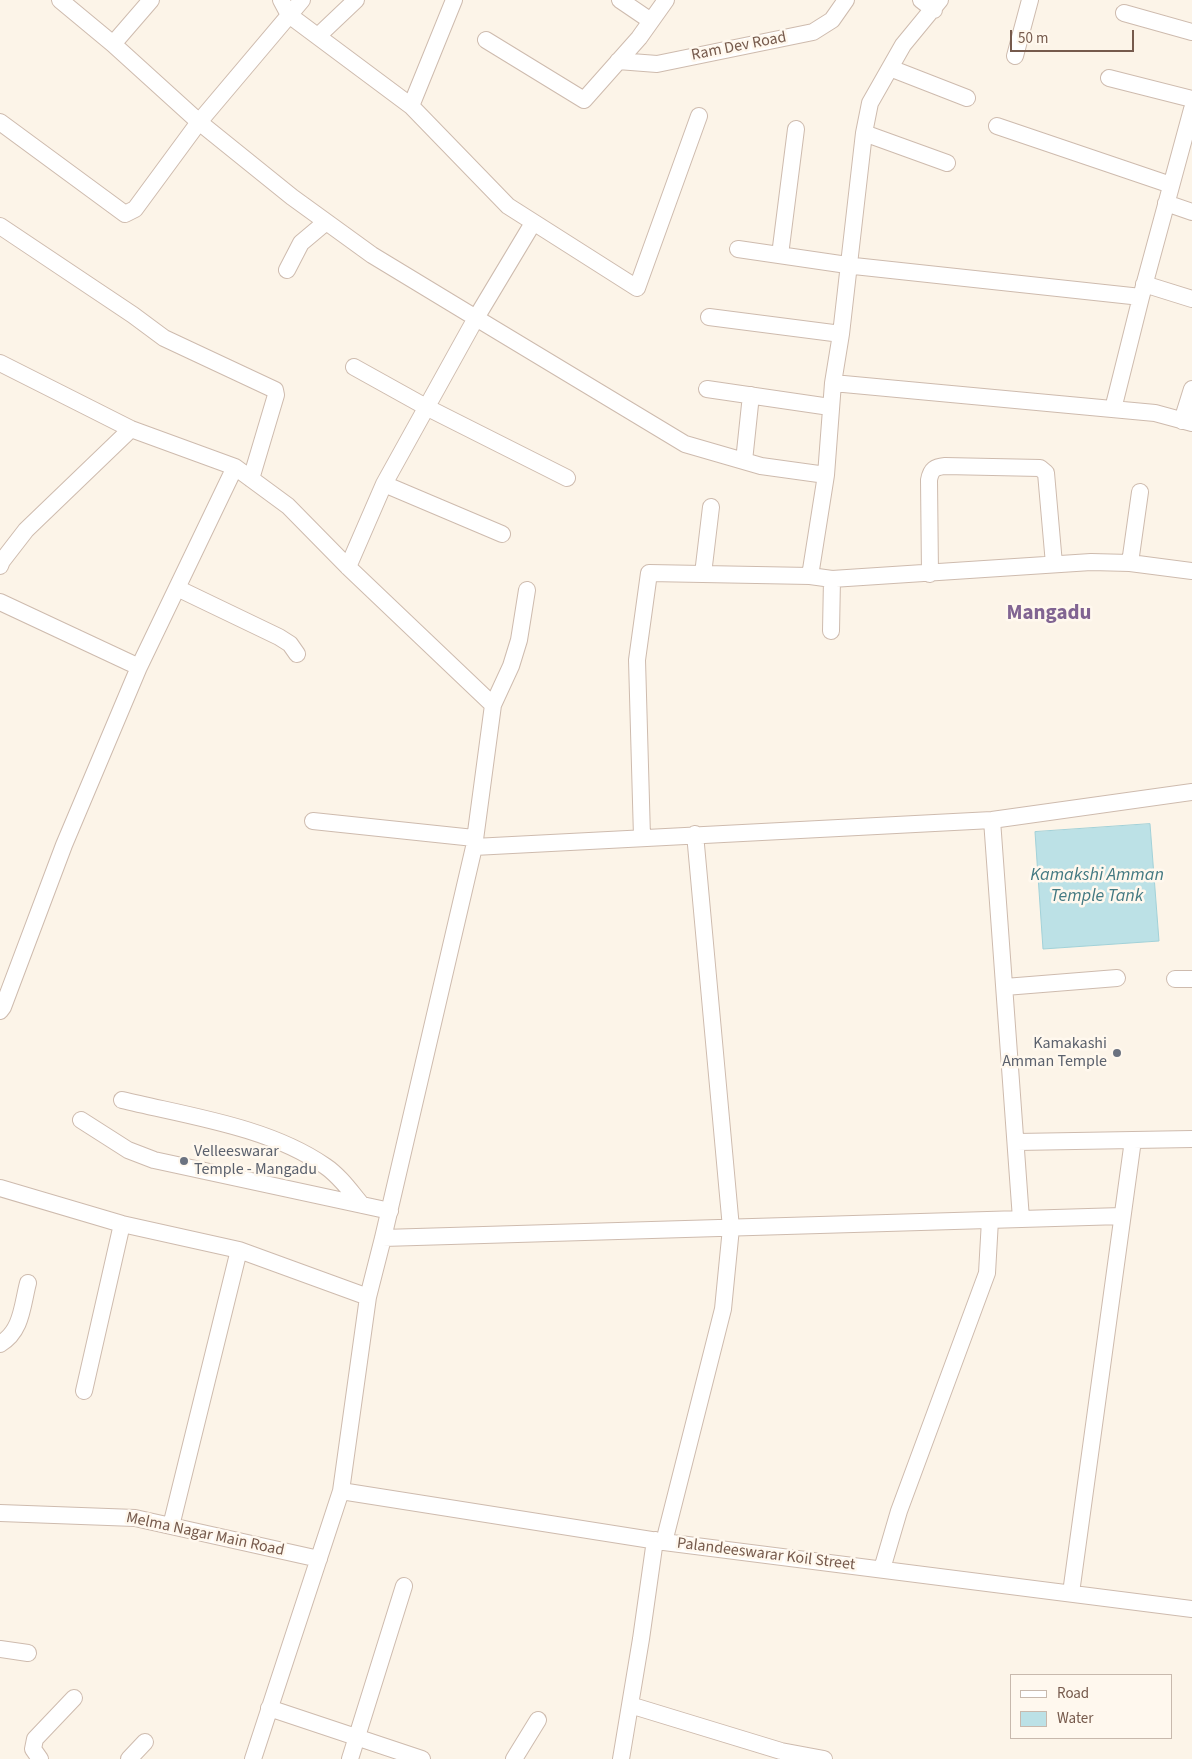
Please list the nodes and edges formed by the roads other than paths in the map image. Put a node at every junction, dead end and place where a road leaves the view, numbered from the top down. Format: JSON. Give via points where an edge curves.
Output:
{"nodes":[{"id":1,"x":60,"y":0,"type":"edge"},
{"id":2,"x":150,"y":0,"type":"edge"},
{"id":3,"x":282,"y":0,"type":"edge"},
{"id":4,"x":302,"y":0,"type":"edge"},
{"id":5,"x":356,"y":0,"type":"edge"},
{"id":6,"x":454,"y":0,"type":"edge"},
{"id":7,"x":620,"y":0,"type":"edge"},
{"id":8,"x":666,"y":0,"type":"edge"},
{"id":9,"x":846,"y":0,"type":"edge"},
{"id":10,"x":1030,"y":0,"type":"edge"},
{"id":11,"x":932,"y":3,"type":"edge"},
{"id":12,"x":1124,"y":12,"type":"dead end"},
{"id":13,"x":289,"y":15,"type":"junction"},
{"id":14,"x":651,"y":21,"type":"junction"},
{"id":15,"x":1192,"y":32,"type":"edge"},
{"id":16,"x":318,"y":36,"type":"junction"},
{"id":17,"x":486,"y":40,"type":"dead end"},
{"id":18,"x":113,"y":44,"type":"junction"},
{"id":19,"x":1015,"y":56,"type":"dead end"},
{"id":20,"x":618,"y":61,"type":"junction"},
{"id":21,"x":890,"y":68,"type":"junction"},
{"id":22,"x":1110,"y":78,"type":"dead end"},
{"id":23,"x":967,"y":98,"type":"dead end"},
{"id":24,"x":1192,"y":100,"type":"edge"},
{"id":25,"x":411,"y":106,"type":"junction"},
{"id":26,"x":1191,"y":114,"type":"edge"},
{"id":27,"x":699,"y":116,"type":"dead end"},
{"id":28,"x":0,"y":122,"type":"edge"},
{"id":29,"x":199,"y":122,"type":"junction"},
{"id":30,"x":998,"y":126,"type":"dead end"},
{"id":31,"x":796,"y":129,"type":"dead end"},
{"id":32,"x":864,"y":133,"type":"junction"},
{"id":33,"x":947,"y":163,"type":"dead end"},
{"id":34,"x":1171,"y":185,"type":"junction"},
{"id":35,"x":1166,"y":203,"type":"junction"},
{"id":36,"x":1192,"y":212,"type":"edge"},
{"id":37,"x":326,"y":222,"type":"junction"},
{"id":38,"x":533,"y":223,"type":"junction"},
{"id":39,"x":0,"y":226,"type":"edge"},
{"id":40,"x":738,"y":250,"type":"dead end"},
{"id":41,"x":780,"y":255,"type":"junction"},
{"id":42,"x":849,"y":265,"type":"junction"},
{"id":43,"x":287,"y":270,"type":"dead end"},
{"id":44,"x":1142,"y":290,"type":"junction"},
{"id":45,"x":1192,"y":299,"type":"edge"},
{"id":46,"x":709,"y":317,"type":"dead end"},
{"id":47,"x":476,"y":318,"type":"junction"},
{"id":48,"x":841,"y":334,"type":"junction"},
{"id":49,"x":0,"y":364,"type":"edge"},
{"id":50,"x":354,"y":367,"type":"dead end"},
{"id":51,"x":833,"y":383,"type":"junction"},
{"id":52,"x":707,"y":388,"type":"dead end"},
{"id":53,"x":1192,"y":389,"type":"edge"},
{"id":54,"x":751,"y":395,"type":"junction"},
{"id":55,"x":426,"y":407,"type":"junction"},
{"id":56,"x":830,"y":407,"type":"junction"},
{"id":57,"x":1113,"y":409,"type":"junction"},
{"id":58,"x":1187,"y":422,"type":"edge"},
{"id":59,"x":131,"y":429,"type":"junction"},
{"id":60,"x":744,"y":461,"type":"junction"},
{"id":61,"x":235,"y":467,"type":"junction"},
{"id":62,"x":826,"y":474,"type":"junction"},
{"id":63,"x":567,"y":478,"type":"dead end"},
{"id":64,"x":251,"y":479,"type":"junction"},
{"id":65,"x":384,"y":484,"type":"junction"},
{"id":66,"x":1140,"y":492,"type":"dead end"},
{"id":67,"x":710,"y":507,"type":"dead end"},
{"id":68,"x":502,"y":534,"type":"dead end"},
{"id":69,"x":1130,"y":563,"type":"junction"},
{"id":70,"x":1054,"y":564,"type":"junction"},
{"id":71,"x":0,"y":566,"type":"edge"},
{"id":72,"x":348,"y":568,"type":"junction"},
{"id":73,"x":1192,"y":572,"type":"edge"},
{"id":74,"x":703,"y":574,"type":"junction"},
{"id":75,"x":930,"y":574,"type":"junction"},
{"id":76,"x":810,"y":576,"type":"junction"},
{"id":77,"x":832,"y":580,"type":"junction"},
{"id":78,"x":177,"y":588,"type":"junction"},
{"id":79,"x":527,"y":590,"type":"dead end"},
{"id":80,"x":0,"y":602,"type":"edge"},
{"id":81,"x":831,"y":631,"type":"dead end"},
{"id":82,"x":296,"y":654,"type":"dead end"},
{"id":83,"x":138,"y":667,"type":"junction"},
{"id":84,"x":493,"y":705,"type":"junction"},
{"id":85,"x":1192,"y":792,"type":"edge"},
{"id":86,"x":992,"y":820,"type":"junction"},
{"id":87,"x":313,"y":821,"type":"dead end"},
{"id":88,"x":695,"y":834,"type":"junction"},
{"id":89,"x":642,"y":837,"type":"junction"},
{"id":90,"x":474,"y":843,"type":"junction"},
{"id":91,"x":1117,"y":978,"type":"dead end"},
{"id":92,"x":1175,"y":979,"type":"dead end"},
{"id":93,"x":1192,"y":979,"type":"edge"},
{"id":94,"x":1005,"y":987,"type":"junction"},
{"id":95,"x":0,"y":1011,"type":"edge"},
{"id":96,"x":122,"y":1100,"type":"dead end"},
{"id":97,"x":81,"y":1120,"type":"dead end"},
{"id":98,"x":1192,"y":1139,"type":"edge"},
{"id":99,"x":1133,"y":1140,"type":"junction"},
{"id":100,"x":1017,"y":1142,"type":"junction"},
{"id":101,"x":0,"y":1188,"type":"edge"},
{"id":102,"x":362,"y":1205,"type":"junction"},
{"id":103,"x":390,"y":1210,"type":"junction"},
{"id":104,"x":1122,"y":1216,"type":"junction"},
{"id":105,"x":1021,"y":1219,"type":"junction"},
{"id":106,"x":990,"y":1220,"type":"junction"},
{"id":107,"x":122,"y":1224,"type":"junction"},
{"id":108,"x":731,"y":1228,"type":"junction"},
{"id":109,"x":383,"y":1238,"type":"junction"},
{"id":110,"x":239,"y":1250,"type":"junction"},
{"id":111,"x":28,"y":1283,"type":"dead end"},
{"id":112,"x":368,"y":1297,"type":"junction"},
{"id":113,"x":0,"y":1344,"type":"edge"},
{"id":114,"x":84,"y":1391,"type":"dead end"},
{"id":115,"x":341,"y":1491,"type":"junction"},
{"id":116,"x":0,"y":1513,"type":"edge"},
{"id":117,"x":172,"y":1526,"type":"junction"},
{"id":118,"x":659,"y":1541,"type":"junction"},
{"id":119,"x":319,"y":1559,"type":"junction"},
{"id":120,"x":882,"y":1569,"type":"junction"},
{"id":121,"x":404,"y":1586,"type":"dead end"},
{"id":122,"x":1071,"y":1593,"type":"junction"},
{"id":123,"x":1192,"y":1609,"type":"edge"},
{"id":124,"x":0,"y":1649,"type":"edge"},
{"id":125,"x":28,"y":1653,"type":"dead end"},
{"id":126,"x":74,"y":1698,"type":"dead end"},
{"id":127,"x":630,"y":1705,"type":"junction"},
{"id":128,"x":269,"y":1708,"type":"junction"},
{"id":129,"x":538,"y":1720,"type":"dead end"},
{"id":130,"x":357,"y":1738,"type":"junction"},
{"id":131,"x":145,"y":1742,"type":"dead end"},
{"id":132,"x":40,"y":1759,"type":"edge"},
{"id":133,"x":129,"y":1759,"type":"edge"},
{"id":134,"x":252,"y":1759,"type":"edge"},
{"id":135,"x":350,"y":1759,"type":"edge"},
{"id":136,"x":422,"y":1759,"type":"edge"},
{"id":137,"x":514,"y":1759,"type":"edge"},
{"id":138,"x":621,"y":1759,"type":"edge"},
{"id":139,"x":824,"y":1759,"type":"edge"}],
"edges":[{"from":1,"to":18,"type":"street"},
{"from":2,"to":18,"type":"street"},
{"from":3,"to":13,"type":"street"},
{"from":4,"to":13,"type":"street"},
{"from":5,"to":16,"type":"street"},
{"from":6,"to":25,"type":"street"},
{"from":7,"to":14,"type":"street"},
{"from":8,"to":14,"type":"street"},
{"from":9,"to":20,"type":"street","name":"Ram Dev Road","via":[[832,20],[813,32],[657,64]]},
{"from":10,"to":19,"type":"street"},
{"from":11,"to":21,"type":"street"},
{"from":12,"to":15,"type":"street"},
{"from":13,"to":16,"type":"street"},
{"from":13,"to":29,"type":"street"},
{"from":14,"to":20,"type":"street"},
{"from":16,"to":25,"type":"street"},
{"from":17,"to":20,"type":"street","via":[[584,100]]},
{"from":18,"to":29,"type":"street"},
{"from":21,"to":23,"type":"street"},
{"from":21,"to":32,"type":"street","via":[[870,103]]},
{"from":22,"to":24,"type":"street"},
{"from":25,"to":38,"type":"street","via":[[508,206]]},
{"from":26,"to":34,"type":"street"},
{"from":27,"to":38,"type":"street","via":[[637,288]]},
{"from":28,"to":29,"type":"street","via":[[125,214],[136,209]]},
{"from":29,"to":37,"type":"street"},
{"from":30,"to":34,"type":"street"},
{"from":31,"to":41,"type":"street"},
{"from":32,"to":33,"type":"street"},
{"from":32,"to":42,"type":"street"},
{"from":34,"to":35,"type":"street"},
{"from":35,"to":36,"type":"street"},
{"from":35,"to":44,"type":"street"},
{"from":37,"to":43,"type":"street","via":[[301,243]]},
{"from":37,"to":47,"type":"street","via":[[372,255]]},
{"from":38,"to":47,"type":"street"},
{"from":39,"to":64,"type":"street","via":[[164,338],[275,390]]},
{"from":40,"to":41,"type":"street"},
{"from":41,"to":42,"type":"street"},
{"from":42,"to":44,"type":"street"},
{"from":42,"to":48,"type":"street"},
{"from":44,"to":45,"type":"street"},
{"from":44,"to":57,"type":"street"},
{"from":46,"to":48,"type":"street"},
{"from":47,"to":55,"type":"street"},
{"from":47,"to":60,"type":"street","via":[[685,444]]},
{"from":48,"to":51,"type":"street"},
{"from":49,"to":59,"type":"street"},
{"from":50,"to":55,"type":"street"},
{"from":51,"to":56,"type":"street"},
{"from":51,"to":57,"type":"street"},
{"from":52,"to":54,"type":"street"},
{"from":53,"to":58,"type":"street"},
{"from":54,"to":56,"type":"street"},
{"from":54,"to":60,"type":"street"},
{"from":55,"to":63,"type":"street"},
{"from":55,"to":65,"type":"street"},
{"from":56,"to":62,"type":"street"},
{"from":57,"to":58,"type":"street","via":[[1155,413]]},
{"from":59,"to":61,"type":"street"},
{"from":59,"to":71,"type":"street","via":[[26,530]]},
{"from":60,"to":62,"type":"street"},
{"from":61,"to":64,"type":"street"},
{"from":61,"to":78,"type":"street"},
{"from":62,"to":76,"type":"street"},
{"from":64,"to":72,"type":"street","via":[[288,506]]},
{"from":65,"to":68,"type":"street"},
{"from":65,"to":72,"type":"street"},
{"from":66,"to":69,"type":"street"},
{"from":67,"to":74,"type":"street"},
{"from":69,"to":70,"type":"street"},
{"from":69,"to":73,"type":"street"},
{"from":70,"to":75,"type":"street"},
{"from":70,"to":75,"type":"street","via":[[1046,473],[1040,468],[945,466],[930,472]]},
{"from":72,"to":84,"type":"street"},
{"from":74,"to":76,"type":"street"},
{"from":74,"to":89,"type":"street","via":[[649,573],[637,660]]},
{"from":75,"to":77,"type":"street"},
{"from":76,"to":77,"type":"street"},
{"from":77,"to":81,"type":"street"},
{"from":78,"to":82,"type":"street","via":[[279,637],[290,644]]},
{"from":78,"to":83,"type":"street"},
{"from":79,"to":84,"type":"street","via":[[519,640]]},
{"from":80,"to":83,"type":"street"},
{"from":83,"to":95,"type":"street"},
{"from":84,"to":90,"type":"street"},
{"from":85,"to":86,"type":"street"},
{"from":86,"to":88,"type":"street"},
{"from":86,"to":94,"type":"street"},
{"from":87,"to":90,"type":"street"},
{"from":88,"to":89,"type":"street"},
{"from":88,"to":108,"type":"street"},
{"from":89,"to":90,"type":"street"},
{"from":90,"to":103,"type":"street"},
{"from":91,"to":94,"type":"street"},
{"from":92,"to":93,"type":"street"},
{"from":94,"to":100,"type":"street"},
{"from":96,"to":102,"type":"street","via":[[271,1138],[327,1167]]},
{"from":97,"to":102,"type":"street","via":[[128,1150],[154,1160]]},
{"from":98,"to":99,"type":"street"},
{"from":99,"to":100,"type":"street"},
{"from":99,"to":104,"type":"street"},
{"from":100,"to":105,"type":"street"},
{"from":101,"to":107,"type":"street"},
{"from":102,"to":103,"type":"street"},
{"from":103,"to":109,"type":"street"},
{"from":104,"to":105,"type":"street"},
{"from":104,"to":122,"type":"street"},
{"from":105,"to":106,"type":"street"},
{"from":106,"to":108,"type":"street"},
{"from":106,"to":120,"type":"street","via":[[987,1273],[899,1512]]},
{"from":107,"to":110,"type":"street"},
{"from":107,"to":114,"type":"street"},
{"from":108,"to":109,"type":"street"},
{"from":108,"to":118,"type":"street","via":[[723,1309]]},
{"from":109,"to":112,"type":"street"},
{"from":110,"to":112,"type":"street"},
{"from":110,"to":117,"type":"street"},
{"from":111,"to":113,"type":"street","via":[[17,1328]]},
{"from":112,"to":115,"type":"street"},
{"from":115,"to":118,"type":"street","name":"Palandeeswarar Koil Street"},
{"from":115,"to":119,"type":"street"},
{"from":116,"to":117,"type":"street","name":"Melma Nagar Main Road","via":[[135,1518]]},
{"from":117,"to":119,"type":"street","name":"Melma Nagar Main Road"},
{"from":118,"to":120,"type":"street","name":"Palandeeswarar Koil Street"},
{"from":118,"to":127,"type":"street"},
{"from":119,"to":128,"type":"street"},
{"from":120,"to":122,"type":"street","name":"Palandeeswarar Koil Street"},
{"from":121,"to":130,"type":"street"},
{"from":122,"to":123,"type":"street","name":"Palandeeswarar Koil Street"},
{"from":124,"to":125,"type":"street"},
{"from":126,"to":132,"type":"street","via":[[36,1739],[34,1749]]},
{"from":127,"to":138,"type":"street"},
{"from":127,"to":139,"type":"street","via":[[781,1751]]},
{"from":128,"to":130,"type":"street"},
{"from":128,"to":134,"type":"street"},
{"from":129,"to":137,"type":"street"},
{"from":130,"to":135,"type":"street"},
{"from":130,"to":136,"type":"street"},
{"from":131,"to":133,"type":"street"}]}
